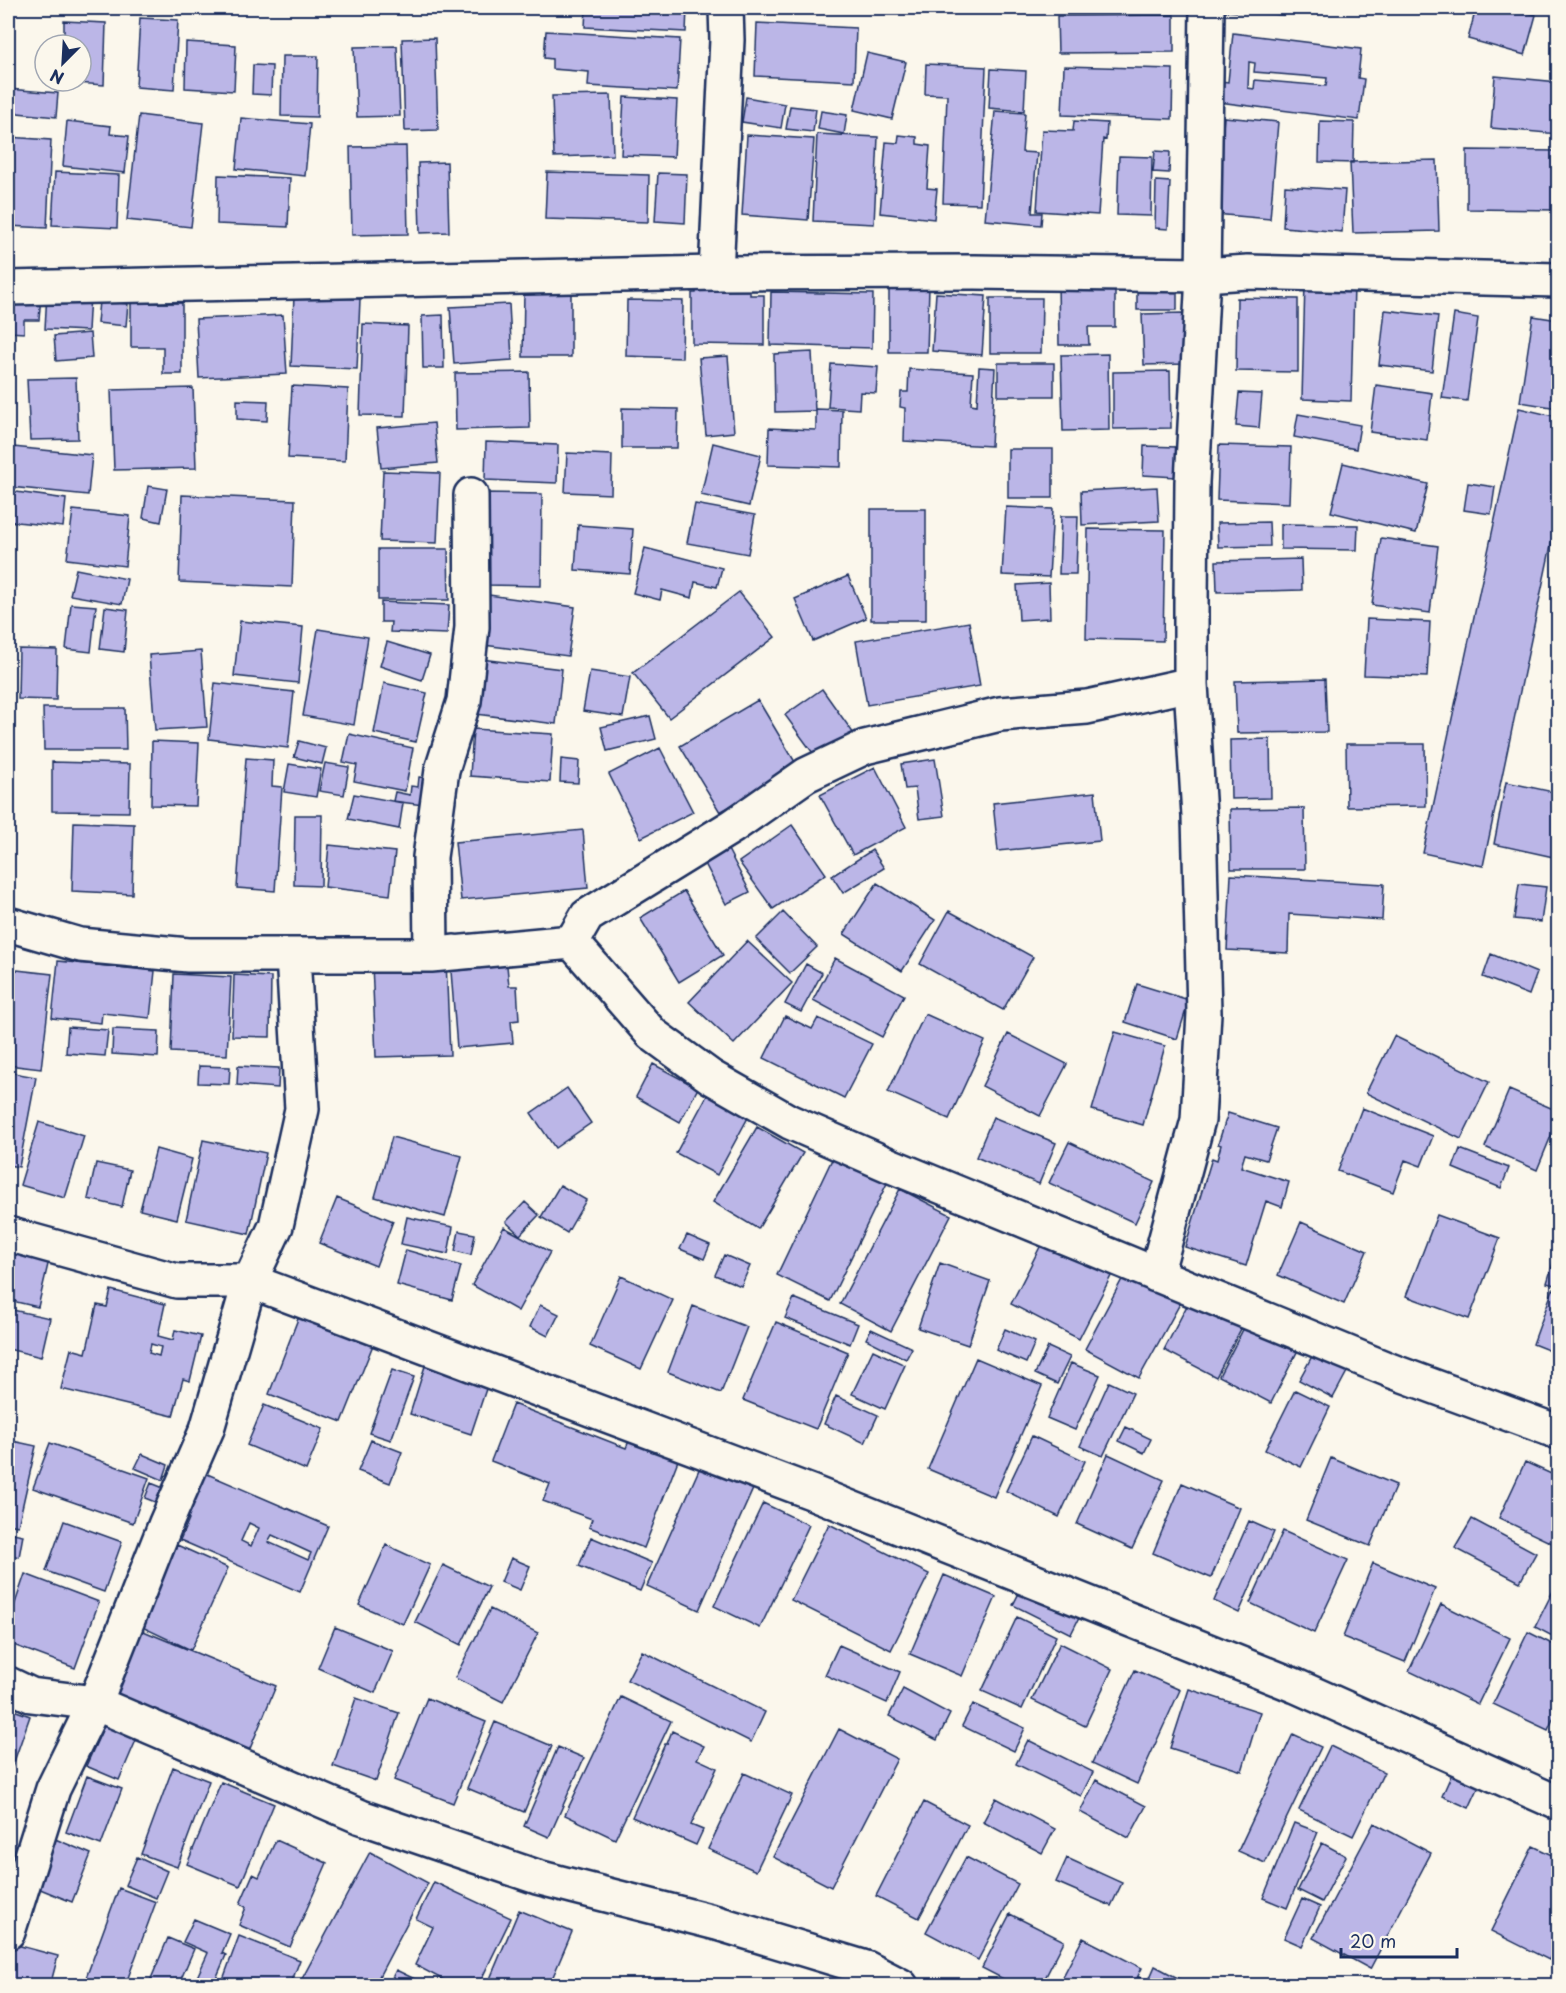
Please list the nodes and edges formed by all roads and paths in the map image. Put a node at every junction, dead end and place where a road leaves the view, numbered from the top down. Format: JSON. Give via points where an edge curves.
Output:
{"nodes":[{"id":1,"x":726,"y":8,"type":"edge"},
{"id":2,"x":1207,"y":8,"type":"edge"},
{"id":3,"x":716,"y":273,"type":"junction"},
{"id":4,"x":1203,"y":275,"type":"junction"},
{"id":5,"x":1558,"y":280,"type":"edge"},
{"id":6,"x":8,"y":288,"type":"edge"},
{"id":7,"x":471,"y":495,"type":"dead end"},
{"id":8,"x":1191,"y":684,"type":"junction"},
{"id":9,"x":8,"y":924,"type":"edge"},
{"id":10,"x":572,"y":942,"type":"junction"},
{"id":11,"x":431,"y":955,"type":"junction"},
{"id":12,"x":293,"y":956,"type":"junction"},
{"id":13,"x":8,"y":1234,"type":"edge"},
{"id":14,"x":1156,"y":1275,"type":"junction"},
{"id":15,"x":250,"y":1281,"type":"junction"},
{"id":16,"x":1558,"y":1432,"type":"edge"},
{"id":17,"x":8,"y":1684,"type":"edge"},
{"id":18,"x":95,"y":1703,"type":"junction"},
{"id":19,"x":1558,"y":1803,"type":"edge"},
{"id":20,"x":8,"y":1932,"type":"edge"},
{"id":21,"x":901,"y":1986,"type":"edge"}],
"edges":[{"from":1,"to":3,"type":"street"},
{"from":2,"to":4,"type":"street"},
{"from":3,"to":4,"type":"street"},
{"from":3,"to":6,"type":"street"},
{"from":4,"to":5,"type":"street","via":[[1260,272]]},
{"from":4,"to":8,"type":"street","via":[[1192,482]]},
{"from":7,"to":11,"type":"street","via":[[472,627],[464,701],[442,770],[430,857]]},
{"from":8,"to":10,"type":"street","via":[[1087,707],[1000,714],[865,747],[806,775],[733,826],[587,916]]},
{"from":8,"to":14,"type":"street","via":[[1204,1001],[1199,1108]]},
{"from":9,"to":12,"type":"street","via":[[80,945],[188,955]]},
{"from":10,"to":11,"type":"street"},
{"from":10,"to":14,"type":"street","via":[[652,1034],[711,1077],[790,1122]]},
{"from":11,"to":12,"type":"street"},
{"from":12,"to":15,"type":"street","via":[[302,1109],[276,1226]]},
{"from":13,"to":15,"type":"street","via":[[177,1281]]},
{"from":14,"to":16,"type":"street","via":[[1392,1371]]},
{"from":15,"to":18,"type":"street","via":[[207,1430]]},
{"from":15,"to":19,"type":"street","via":[[866,1514],[1296,1686]]},
{"from":17,"to":18,"type":"street","via":[[31,1695]]},
{"from":18,"to":20,"type":"street","via":[[53,1789]]},
{"from":18,"to":21,"type":"street","via":[[361,1817],[537,1877],[717,1923],[866,1968]]}]}
